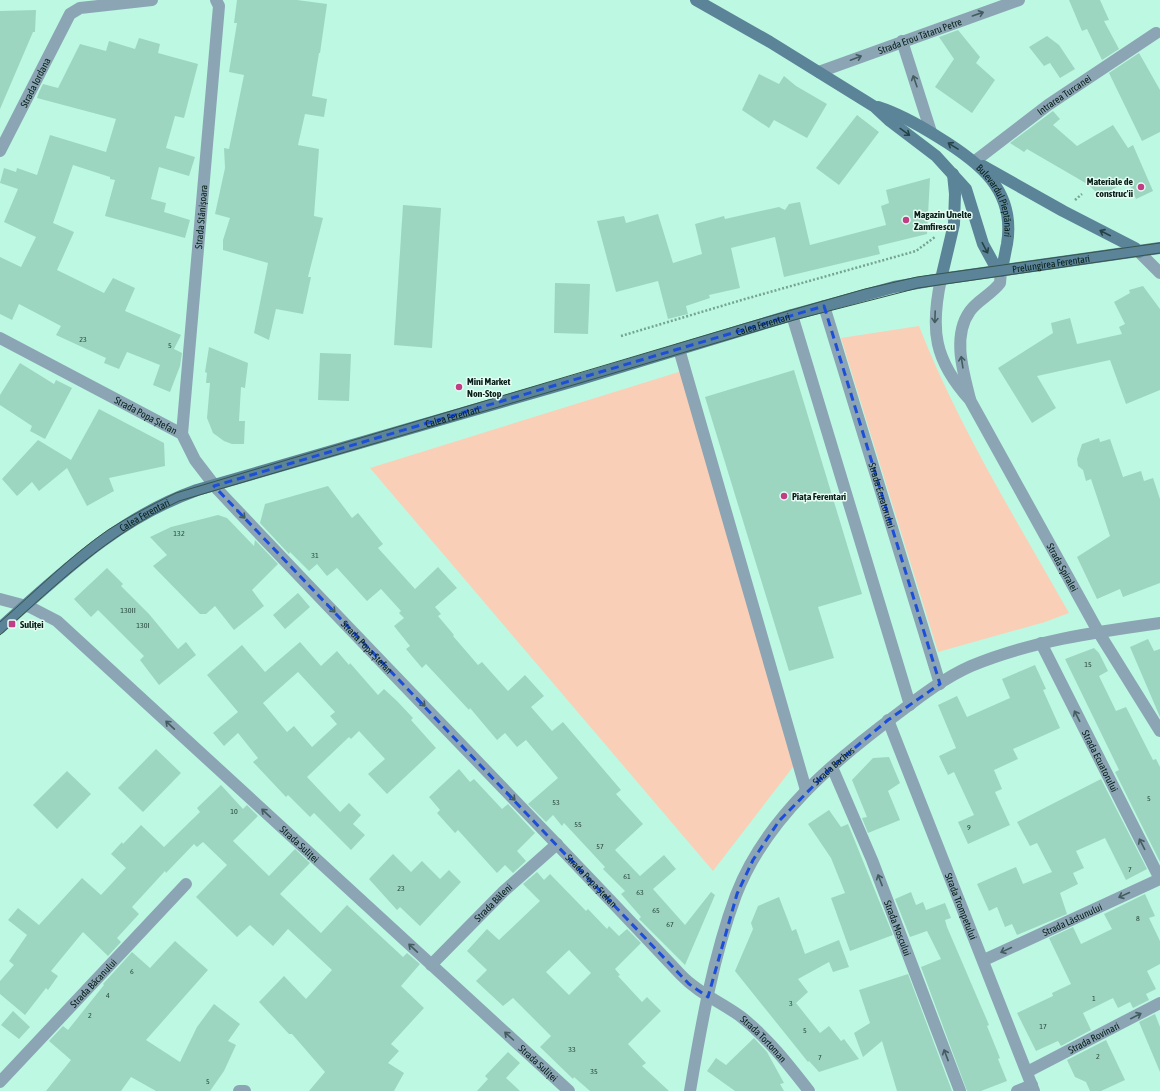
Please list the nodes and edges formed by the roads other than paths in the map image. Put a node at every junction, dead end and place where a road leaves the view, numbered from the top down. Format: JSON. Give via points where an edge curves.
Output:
{"nodes":[{"id":1,"x":152,"y":0,"type":"edge"},
{"id":2,"x":216,"y":0,"type":"edge"},
{"id":3,"x":696,"y":0,"type":"edge"},
{"id":4,"x":1019,"y":0,"type":"edge"},
{"id":5,"x":1156,"y":33,"type":"dead end"},
{"id":6,"x":902,"y":41,"type":"junction"},
{"id":7,"x":819,"y":72,"type":"junction"},
{"id":8,"x":875,"y":107,"type":"junction"},
{"id":9,"x":931,"y":132,"type":"junction"},
{"id":10,"x":0,"y":150,"type":"edge"},
{"id":11,"x":975,"y":162,"type":"junction"},
{"id":12,"x":953,"y":174,"type":"junction"},
{"id":13,"x":1160,"y":248,"type":"edge"},
{"id":14,"x":1139,"y":252,"type":"junction"},
{"id":15,"x":1001,"y":270,"type":"junction"},
{"id":16,"x":1160,"y":273,"type":"edge"},
{"id":17,"x":942,"y":279,"type":"junction"},
{"id":18,"x":824,"y":306,"type":"junction"},
{"id":19,"x":792,"y":315,"type":"junction"},
{"id":20,"x":0,"y":338,"type":"edge"},
{"id":21,"x":679,"y":349,"type":"junction"},
{"id":22,"x":970,"y":400,"type":"junction"},
{"id":23,"x":182,"y":434,"type":"junction"},
{"id":24,"x":214,"y":486,"type":"junction"},
{"id":25,"x":0,"y":599,"type":"edge"},
{"id":26,"x":25,"y":606,"type":"junction"},
{"id":27,"x":1160,"y":623,"type":"edge"},
{"id":28,"x":0,"y":628,"type":"edge"},
{"id":29,"x":1099,"y":633,"type":"junction"},
{"id":30,"x":1041,"y":643,"type":"junction"},
{"id":31,"x":940,"y":684,"type":"junction"},
{"id":32,"x":910,"y":705,"type":"junction"},
{"id":33,"x":888,"y":720,"type":"junction"},
{"id":34,"x":1160,"y":731,"type":"edge"},
{"id":35,"x":832,"y":767,"type":"junction"},
{"id":36,"x":806,"y":790,"type":"junction"},
{"id":37,"x":558,"y":844,"type":"junction"},
{"id":38,"x":1160,"y":879,"type":"edge"},
{"id":39,"x":186,"y":884,"type":"dead end"},
{"id":40,"x":984,"y":960,"type":"junction"},
{"id":41,"x":430,"y":965,"type":"junction"},
{"id":42,"x":708,"y":997,"type":"junction"},
{"id":43,"x":1160,"y":1003,"type":"edge"},
{"id":44,"x":1027,"y":1072,"type":"junction"},
{"id":45,"x":0,"y":1082,"type":"edge"},
{"id":46,"x":1033,"y":1088,"type":"edge"},
{"id":47,"x":239,"y":1091,"type":"edge"},
{"id":48,"x":246,"y":1091,"type":"edge"},
{"id":49,"x":568,"y":1091,"type":"edge"},
{"id":50,"x":690,"y":1091,"type":"edge"},
{"id":51,"x":809,"y":1091,"type":"edge"},
{"id":52,"x":960,"y":1091,"type":"edge"},
{"id":53,"x":1017,"y":1091,"type":"edge"}],
"edges":[{"from":1,"to":10,"type":"street","name":"Strada Iordana","via":[[80,8],[70,14]]},
{"from":2,"to":23,"type":"street","name":"Strada Stânișoara","via":[[219,6]]},
{"from":3,"to":7,"type":"main road","name":"Bulevardul Pieptănari"},
{"from":6,"to":4,"type":"street","name":"Strada Erou Tătaru Petre","one_way":true},
{"from":5,"to":11,"type":"street","name":"Intrarea Turcanei","via":[[1048,105]]},
{"from":7,"to":6,"type":"street","name":"Strada Erou Tătaru Petre","one_way":true},
{"from":9,"to":6,"type":"street","one_way":true},
{"from":7,"to":8,"type":"main road","name":"Bulevardul Pieptănari"},
{"from":8,"to":9,"type":"main road","name":"Bulevardul Pieptănari","via":[[895,112]]},
{"from":8,"to":12,"type":"main road","name":"Bulevardul Pieptănari","one_way":true,"via":[[924,145]]},
{"from":11,"to":9,"type":"main road","name":"Bulevardul Pieptănari","one_way":true},
{"from":14,"to":11,"type":"main road","one_way":true},
{"from":11,"to":15,"type":"main road","name":"Bulevardul Pieptănari","via":[[998,188],[1008,215],[1008,238]]},
{"from":12,"to":15,"type":"main road","name":"Bulevardul Pieptănari","one_way":true,"via":[[968,194],[983,244],[995,266]]},
{"from":12,"to":17,"type":"main road","via":[[956,194],[954,224]]},
{"from":13,"to":14,"type":"main road","name":"Prelungirea Ferentari"},
{"from":14,"to":15,"type":"main road","name":"Prelungirea Ferentari"},
{"from":14,"to":16,"type":"street"},
{"from":15,"to":17,"type":"main road","name":"Prelungirea Ferentari"},
{"from":22,"to":15,"type":"street","name":"Strada Spiralei","one_way":true,"via":[[961,358],[961,330],[971,310],[1000,283]]},
{"from":17,"to":18,"type":"main road","name":"Calea Ferentari","via":[[894,287]]},
{"from":17,"to":22,"type":"street","name":"Strada Spiralei","one_way":true,"via":[[936,306],[936,336],[945,365]]},
{"from":18,"to":19,"type":"main road","name":"Calea Ferentari"},
{"from":18,"to":31,"type":"street","name":"Strada Ecuatorului"},
{"from":19,"to":21,"type":"main road","name":"Calea Ferentari"},
{"from":19,"to":32,"type":"street"},
{"from":20,"to":23,"type":"street","name":"Strada Popa Ștefan"},
{"from":21,"to":24,"type":"main road","name":"Calea Ferentari"},
{"from":21,"to":36,"type":"street"},
{"from":22,"to":29,"type":"street","name":"Strada Spiralei"},
{"from":23,"to":24,"type":"street","name":"Strada Popa Ștefan","via":[[195,460]]},
{"from":24,"to":26,"type":"main road","name":"Calea Ferentari","via":[[170,501],[113,532],[71,564]]},
{"from":24,"to":37,"type":"street","name":"Strada Popa Ștefan","one_way":true},
{"from":25,"to":26,"type":"street","name":"Strada Suliței"},
{"from":26,"to":28,"type":"main road","name":"Calea Ferentari"},
{"from":41,"to":26,"type":"street","name":"Strada Suliței","one_way":true,"via":[[57,621]]},
{"from":27,"to":29,"type":"street","name":"Strada Bachus"},
{"from":29,"to":30,"type":"street","name":"Strada Bachus"},
{"from":29,"to":34,"type":"street","name":"Strada Spiralei"},
{"from":30,"to":31,"type":"street","name":"Strada Bachus","via":[[969,667]]},
{"from":38,"to":30,"type":"street","name":"Strada Ecuatorului","one_way":true},
{"from":31,"to":32,"type":"street","name":"Strada Bachus"},
{"from":32,"to":33,"type":"street","name":"Strada Bachus"},
{"from":33,"to":35,"type":"street","name":"Strada Bachus"},
{"from":33,"to":40,"type":"street","name":"Strada Trompetului"},
{"from":35,"to":36,"type":"street","name":"Strada Bachus"},
{"from":52,"to":35,"type":"street","name":"Strada Moscului","one_way":true,"via":[[872,860]]},
{"from":36,"to":42,"type":"street","name":"Strada Bachus","via":[[779,821],[752,860],[736,894]]},
{"from":37,"to":41,"type":"street","name":"Strada Băleni","via":[[504,891]]},
{"from":37,"to":42,"type":"street","name":"Strada Popa Ștefan","via":[[689,984]]},
{"from":38,"to":40,"type":"street","name":"Strada Lăstunului","one_way":true},
{"from":39,"to":45,"type":"street","name":"Strada Băcanului"},
{"from":40,"to":44,"type":"street","name":"Strada Trompetului"},
{"from":49,"to":41,"type":"street","name":"Strada Suliței","one_way":true},
{"from":42,"to":50,"type":"street","name":"Strada Bachus"},
{"from":42,"to":51,"type":"street","name":"Strada Tortoman","via":[[726,1006],[756,1030],[776,1049]]},
{"from":44,"to":43,"type":"street","name":"Strada Rovinari","one_way":true},
{"from":44,"to":46,"type":"street","name":"Strada Trompetului"},
{"from":46,"to":53,"type":"street"},
{"from":47,"to":48,"type":"street"}]}
